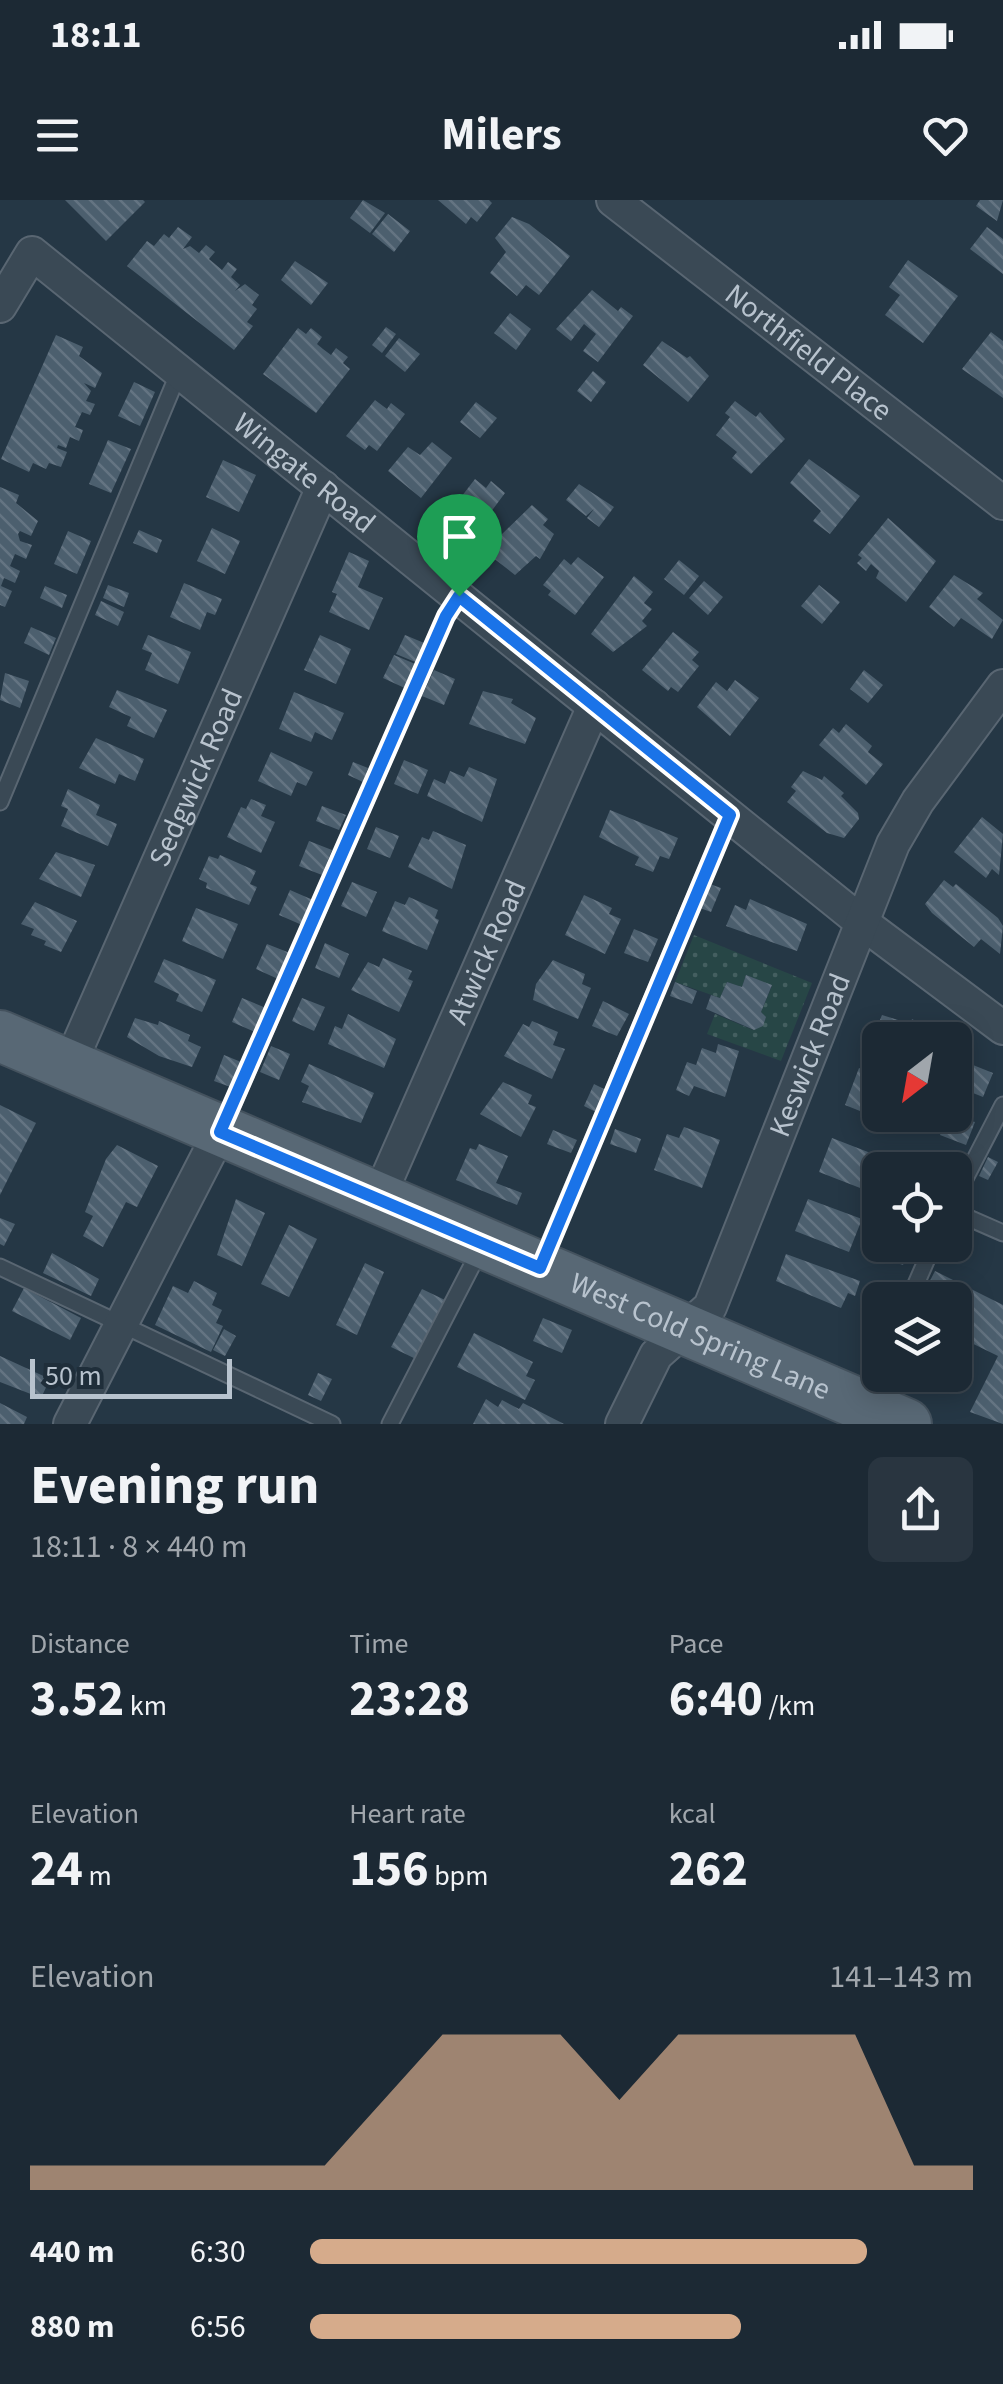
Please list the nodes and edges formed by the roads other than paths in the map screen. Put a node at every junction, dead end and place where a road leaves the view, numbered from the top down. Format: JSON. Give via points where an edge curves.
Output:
{"nodes":[{"id":1,"x":613,"y":200,"type":"edge"},
{"id":2,"x":0,"y":306,"type":"edge"},
{"id":3,"x":180,"y":371,"type":"junction"},
{"id":4,"x":323,"y":487,"type":"junction"},
{"id":5,"x":1003,"y":503,"type":"edge"},
{"id":6,"x":459,"y":596,"type":"junction"},
{"id":7,"x":1003,"y":686,"type":"edge"},
{"id":8,"x":594,"y":706,"type":"junction"},
{"id":9,"x":0,"y":802,"type":"edge"},
{"id":10,"x":730,"y":815,"type":"junction"},
{"id":11,"x":860,"y":920,"type":"junction"},
{"id":12,"x":1003,"y":1028,"type":"edge"},
{"id":13,"x":0,"y":1036,"type":"edge"},
{"id":14,"x":69,"y":1066,"type":"junction"},
{"id":15,"x":1003,"y":1105,"type":"edge"},
{"id":16,"x":220,"y":1132,"type":"junction"},
{"id":17,"x":972,"y":1165,"type":"edge"},
{"id":18,"x":378,"y":1199,"type":"junction"},
{"id":19,"x":972,"y":1219,"type":"edge"},
{"id":20,"x":1003,"y":1233,"type":"edge"},
{"id":21,"x":483,"y":1244,"type":"junction"},
{"id":22,"x":0,"y":1268,"type":"edge"},
{"id":23,"x":540,"y":1268,"type":"junction"},
{"id":24,"x":120,"y":1324,"type":"junction"},
{"id":25,"x":684,"y":1329,"type":"junction"},
{"id":26,"x":875,"y":1404,"type":"edge"},
{"id":27,"x":70,"y":1424,"type":"edge"},
{"id":28,"x":332,"y":1424,"type":"edge"},
{"id":29,"x":390,"y":1424,"type":"edge"},
{"id":30,"x":622,"y":1424,"type":"edge"}],
"edges":[{"from":1,"to":5,"type":"street","name":"Northfield Place"},
{"from":2,"to":3,"type":"street","name":"Wingate Road","via":[[32,252]]},
{"from":3,"to":4,"type":"street","name":"Wingate Road"},
{"from":3,"to":9,"type":"lane"},
{"from":4,"to":6,"type":"street","name":"Wingate Road"},
{"from":4,"to":14,"type":"street","name":"Sedgwick Road"},
{"from":6,"to":8,"type":"street","name":"Wingate Road"},
{"from":6,"to":16,"type":"lane"},
{"from":7,"to":11,"type":"street","name":"Keswick Road","via":[[918,801]]},
{"from":8,"to":10,"type":"street","name":"Wingate Road"},
{"from":8,"to":18,"type":"street","name":"Atwick Road"},
{"from":10,"to":11,"type":"street","name":"Wingate Road"},
{"from":10,"to":23,"type":"lane"},
{"from":11,"to":12,"type":"street","name":"Wingate Road"},
{"from":11,"to":25,"type":"street","name":"Keswick Road","via":[[710,1307]]},
{"from":13,"to":14,"type":"main road","name":"West Cold Spring Lane"},
{"from":14,"to":16,"type":"main road","name":"West Cold Spring Lane"},
{"from":15,"to":17,"type":"lane"},
{"from":16,"to":18,"type":"main road","name":"West Cold Spring Lane"},
{"from":16,"to":24,"type":"street"},
{"from":18,"to":21,"type":"main road","name":"West Cold Spring Lane"},
{"from":19,"to":20,"type":"lane"},
{"from":21,"to":23,"type":"main road","name":"West Cold Spring Lane"},
{"from":21,"to":29,"type":"lane"},
{"from":22,"to":24,"type":"lane"},
{"from":23,"to":25,"type":"main road","name":"West Cold Spring Lane"},
{"from":24,"to":27,"type":"street"},
{"from":24,"to":28,"type":"lane"},
{"from":25,"to":26,"type":"main road","name":"West Cold Spring Lane"},
{"from":25,"to":30,"type":"street","name":"Keswick Road","via":[[656,1355]]}]}
